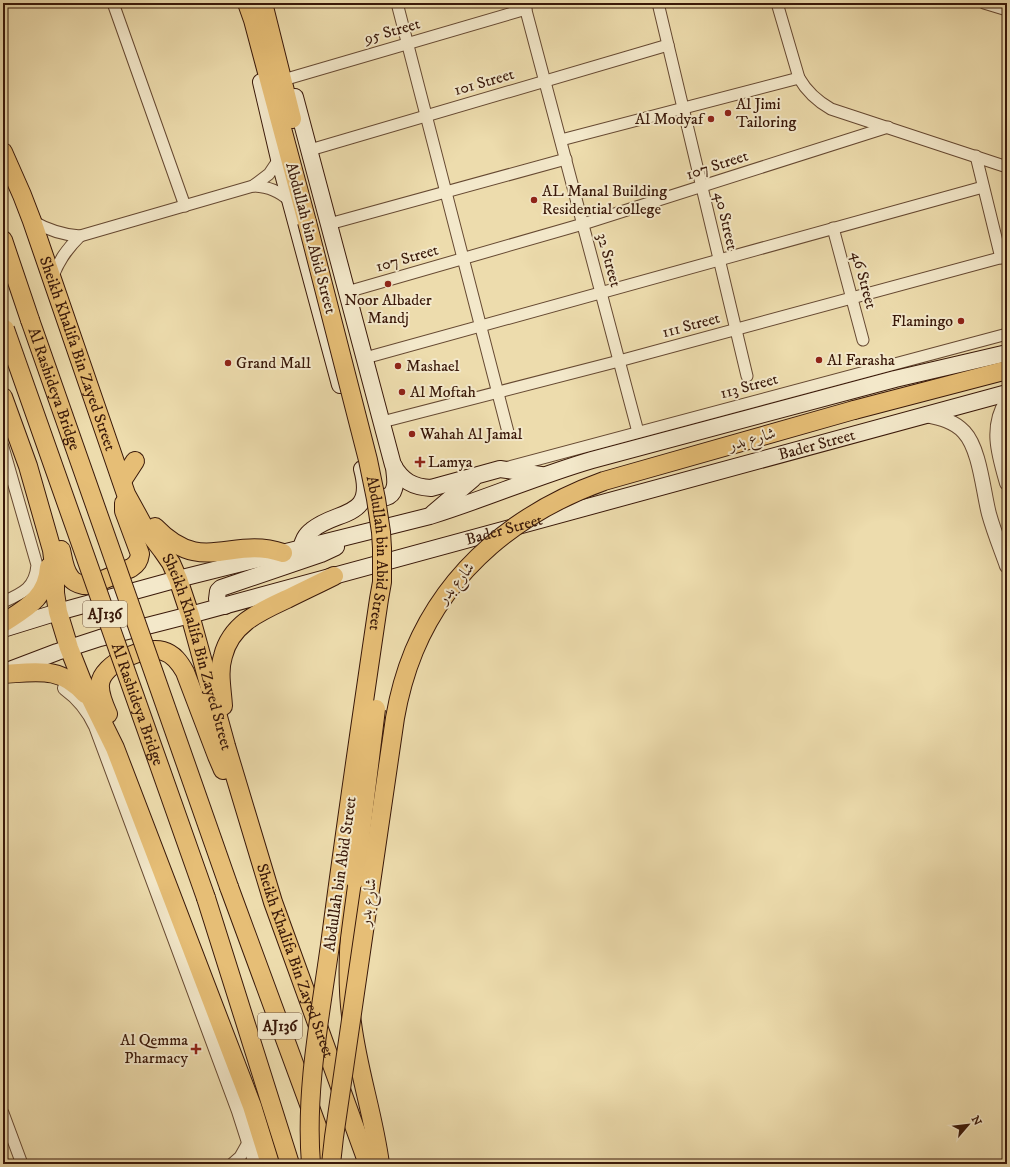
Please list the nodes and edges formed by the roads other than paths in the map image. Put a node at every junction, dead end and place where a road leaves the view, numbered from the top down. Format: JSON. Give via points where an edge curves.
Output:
{"nodes":[{"id":1,"x":113,"y":3,"type":"edge"},
{"id":2,"x":242,"y":3,"type":"edge"},
{"id":3,"x":247,"y":3,"type":"edge"},
{"id":4,"x":263,"y":3,"type":"edge"},
{"id":5,"x":267,"y":3,"type":"edge"},
{"id":6,"x":397,"y":3,"type":"edge"},
{"id":7,"x":658,"y":3,"type":"edge"},
{"id":8,"x":777,"y":3,"type":"edge"},
{"id":9,"x":984,"y":3,"type":"edge"},
{"id":10,"x":525,"y":6,"type":"edge"},
{"id":11,"x":1007,"y":10,"type":"edge"},
{"id":12,"x":408,"y":43,"type":"junction"},
{"id":13,"x":668,"y":45,"type":"junction"},
{"id":14,"x":290,"y":78,"type":"junction"},
{"id":15,"x":799,"y":78,"type":"junction"},
{"id":16,"x":545,"y":81,"type":"junction"},
{"id":17,"x":683,"y":108,"type":"junction"},
{"id":18,"x":426,"y":116,"type":"junction"},
{"id":19,"x":888,"y":127,"type":"junction"},
{"id":20,"x":561,"y":140,"type":"junction"},
{"id":21,"x":3,"y":142,"type":"edge"},
{"id":22,"x":310,"y":150,"type":"junction"},
{"id":23,"x":5,"y":156,"type":"edge"},
{"id":24,"x":976,"y":156,"type":"junction"},
{"id":25,"x":279,"y":159,"type":"junction"},
{"id":26,"x":566,"y":159,"type":"junction"},
{"id":27,"x":1007,"y":167,"type":"edge"},
{"id":28,"x":253,"y":186,"type":"junction"},
{"id":29,"x":702,"y":187,"type":"junction"},
{"id":30,"x":983,"y":187,"type":"junction"},
{"id":31,"x":446,"y":192,"type":"junction"},
{"id":32,"x":291,"y":202,"type":"junction"},
{"id":33,"x":185,"y":206,"type":"junction"},
{"id":34,"x":32,"y":221,"type":"junction"},
{"id":35,"x":318,"y":222,"type":"junction"},
{"id":36,"x":583,"y":224,"type":"junction"},
{"id":37,"x":833,"y":228,"type":"junction"},
{"id":38,"x":80,"y":236,"type":"junction"},
{"id":39,"x":3,"y":240,"type":"edge"},
{"id":40,"x":1004,"y":257,"type":"edge"},
{"id":41,"x":463,"y":258,"type":"junction"},
{"id":42,"x":719,"y":260,"type":"junction"},
{"id":43,"x":52,"y":279,"type":"junction"},
{"id":44,"x":347,"y":292,"type":"junction"},
{"id":45,"x":601,"y":292,"type":"junction"},
{"id":46,"x":852,"y":298,"type":"junction"},
{"id":47,"x":481,"y":326,"type":"junction"},
{"id":48,"x":4,"y":327,"type":"edge"},
{"id":49,"x":736,"y":329,"type":"junction"},
{"id":50,"x":1007,"y":334,"type":"edge"},
{"id":51,"x":863,"y":340,"type":"dead end"},
{"id":52,"x":1007,"y":353,"type":"edge"},
{"id":53,"x":365,"y":358,"type":"junction"},
{"id":54,"x":619,"y":361,"type":"junction"},
{"id":55,"x":1007,"y":370,"type":"edge"},
{"id":56,"x":747,"y":376,"type":"dead end"},
{"id":57,"x":498,"y":392,"type":"junction"},
{"id":58,"x":1007,"y":393,"type":"edge"},
{"id":59,"x":3,"y":397,"type":"edge"},
{"id":60,"x":1007,"y":401,"type":"edge"},
{"id":61,"x":926,"y":416,"type":"junction"},
{"id":62,"x":382,"y":422,"type":"junction"},
{"id":63,"x":508,"y":432,"type":"dead end"},
{"id":64,"x":638,"y":432,"type":"junction"},
{"id":65,"x":3,"y":447,"type":"edge"},
{"id":66,"x":136,"y":461,"type":"dead end"},
{"id":67,"x":393,"y":465,"type":"junction"},
{"id":68,"x":28,"y":466,"type":"junction"},
{"id":69,"x":500,"y":469,"type":"junction"},
{"id":70,"x":483,"y":473,"type":"junction"},
{"id":71,"x":545,"y":475,"type":"junction"},
{"id":72,"x":365,"y":480,"type":"junction"},
{"id":73,"x":1007,"y":483,"type":"edge"},
{"id":74,"x":34,"y":486,"type":"junction"},
{"id":75,"x":125,"y":491,"type":"junction"},
{"id":76,"x":430,"y":516,"type":"junction"},
{"id":77,"x":353,"y":534,"type":"junction"},
{"id":78,"x":301,"y":548,"type":"junction"},
{"id":79,"x":283,"y":553,"type":"junction"},
{"id":80,"x":1007,"y":566,"type":"edge"},
{"id":81,"x":334,"y":576,"type":"junction"},
{"id":82,"x":178,"y":579,"type":"junction"},
{"id":83,"x":3,"y":602,"type":"edge"},
{"id":84,"x":225,"y":606,"type":"junction"},
{"id":85,"x":58,"y":612,"type":"junction"},
{"id":86,"x":190,"y":615,"type":"junction"},
{"id":87,"x":3,"y":623,"type":"edge"},
{"id":88,"x":3,"y":630,"type":"edge"},
{"id":89,"x":69,"y":648,"type":"junction"},
{"id":90,"x":40,"y":672,"type":"junction"},
{"id":91,"x":3,"y":673,"type":"edge"},
{"id":92,"x":94,"y":704,"type":"junction"},
{"id":93,"x":226,"y":746,"type":"junction"},
{"id":94,"x":115,"y":748,"type":"junction"},
{"id":95,"x":240,"y":791,"type":"junction"},
{"id":96,"x":3,"y":1113,"type":"edge"},
{"id":97,"x":249,"y":1141,"type":"junction"},
{"id":98,"x":22,"y":1164,"type":"edge"},
{"id":99,"x":232,"y":1164,"type":"edge"},
{"id":100,"x":256,"y":1164,"type":"edge"},
{"id":101,"x":270,"y":1164,"type":"edge"},
{"id":102,"x":290,"y":1164,"type":"edge"},
{"id":103,"x":311,"y":1164,"type":"edge"},
{"id":104,"x":331,"y":1164,"type":"edge"},
{"id":105,"x":368,"y":1164,"type":"edge"},
{"id":106,"x":380,"y":1164,"type":"edge"}],
"edges":[{"from":1,"to":33,"type":"street"},
{"from":2,"to":25,"type":"main road","name":"Abdullah bin Abid Street"},
{"from":3,"to":35,"type":"main road","name":"Abdullah bin Abid Street"},
{"from":4,"to":35,"type":"main road","name":"Abdullah bin Abid Street"},
{"from":5,"to":14,"type":"main road","name":"Abdullah bin Abid Street"},
{"from":6,"to":12,"type":"street"},
{"from":7,"to":13,"type":"street","name":"40 Street"},
{"from":8,"to":15,"type":"street"},
{"from":9,"to":11,"type":"street"},
{"from":10,"to":12,"type":"street","name":"95 Street"},
{"from":10,"to":16,"type":"street","name":"32 Street"},
{"from":12,"to":14,"type":"street","name":"95 Street"},
{"from":12,"to":18,"type":"street"},
{"from":13,"to":16,"type":"street","name":"101 Street"},
{"from":13,"to":17,"type":"street","name":"40 Street"},
{"from":14,"to":22,"type":"main road","name":"Abdullah bin Abid Street"},
{"from":15,"to":17,"type":"street"},
{"from":15,"to":19,"type":"street","via":[[809,93],[823,105]]},
{"from":16,"to":18,"type":"street","name":"101 Street"},
{"from":16,"to":20,"type":"street","name":"32 Street"},
{"from":17,"to":20,"type":"street"},
{"from":17,"to":29,"type":"street","name":"40 Street"},
{"from":18,"to":22,"type":"street","name":"101 Street"},
{"from":18,"to":31,"type":"street"},
{"from":19,"to":24,"type":"street"},
{"from":19,"to":29,"type":"street","name":"107 Street"},
{"from":20,"to":26,"type":"street","name":"32 Street"},
{"from":21,"to":23,"type":"street"},
{"from":22,"to":35,"type":"main road","name":"Abdullah bin Abid Street"},
{"from":23,"to":34,"type":"main road","name":"Sheikh Khalifa Bin Zayed Street"},
{"from":24,"to":27,"type":"street"},
{"from":24,"to":30,"type":"street"},
{"from":25,"to":28,"type":"street","via":[[268,174]]},
{"from":25,"to":32,"type":"main road","name":"Abdullah bin Abid Street"},
{"from":26,"to":31,"type":"street"},
{"from":26,"to":36,"type":"street","name":"32 Street"},
{"from":28,"to":32,"type":"street","via":[[274,189]]},
{"from":28,"to":33,"type":"street"},
{"from":29,"to":36,"type":"street","name":"107 Street"},
{"from":29,"to":42,"type":"street","name":"40 Street"},
{"from":30,"to":37,"type":"street"},
{"from":30,"to":40,"type":"street"},
{"from":31,"to":35,"type":"street"},
{"from":31,"to":41,"type":"street"},
{"from":32,"to":72,"type":"main road","name":"Abdullah bin Abid Street"},
{"from":33,"to":38,"type":"street"},
{"from":34,"to":38,"type":"street","via":[[55,232]]},
{"from":34,"to":43,"type":"main road","name":"Sheikh Khalifa Bin Zayed Street"},
{"from":35,"to":44,"type":"main road","name":"Abdullah bin Abid Street"},
{"from":35,"to":103,"type":"main road","name":"Abdullah bin Abid Street","bridge":true,"via":[[381,526],[382,565],[312,1080]]},
{"from":35,"to":106,"type":"main road","name":"Abdullah bin Abid Street","bridge":true,"via":[[383,484],[392,551],[391,597],[371,741],[349,946],[354,1042]]},
{"from":36,"to":41,"type":"street","name":"107 Street"},
{"from":36,"to":45,"type":"street","name":"32 Street"},
{"from":37,"to":42,"type":"street"},
{"from":37,"to":46,"type":"street","name":"46 Street"},
{"from":38,"to":43,"type":"street","via":[[63,255]]},
{"from":39,"to":104,"type":"main road","name":"Al Rashideya Bridge","number":"AJ136","bridge":true,"via":[[230,888]]},
{"from":40,"to":46,"type":"street","name":"111 Street"},
{"from":41,"to":44,"type":"street","name":"107 Street"},
{"from":41,"to":47,"type":"street"},
{"from":42,"to":45,"type":"street"},
{"from":42,"to":49,"type":"street","name":"40 Street"},
{"from":43,"to":75,"type":"main road","name":"Sheikh Khalifa Bin Zayed Street"},
{"from":44,"to":53,"type":"main road","name":"Abdullah bin Abid Street"},
{"from":45,"to":47,"type":"street"},
{"from":45,"to":54,"type":"street","name":"32 Street"},
{"from":46,"to":49,"type":"street","name":"111 Street"},
{"from":46,"to":51,"type":"street","name":"46 Street"},
{"from":47,"to":53,"type":"street"},
{"from":47,"to":57,"type":"street"},
{"from":48,"to":102,"type":"main road","name":"Al Rashideya Bridge","number":"AJ136","bridge":true,"via":[[206,898]]},
{"from":49,"to":54,"type":"street","name":"111 Street"},
{"from":49,"to":56,"type":"street","name":"40 Street"},
{"from":50,"to":64,"type":"street","name":"113 Street"},
{"from":52,"to":71,"type":"main road","via":[[888,381],[592,460]]},
{"from":53,"to":62,"type":"main road","name":"Abdullah bin Abid Street"},
{"from":54,"to":57,"type":"street","name":"111 Street"},
{"from":54,"to":64,"type":"street","name":"32 Street"},
{"from":55,"to":104,"type":"main road","name":"شارع بدر","bridge":true,"via":[[854,410],[604,481],[538,511],[498,539],[463,572],[423,630],[406,673],[396,711]]},
{"from":57,"to":62,"type":"street","name":"111 Street"},
{"from":57,"to":63,"type":"street"},
{"from":58,"to":61,"type":"main road","name":"Bader Street"},
{"from":59,"to":68,"type":"main road"},
{"from":60,"to":73,"type":"street","via":[[999,417],[997,434]]},
{"from":61,"to":80,"type":"street","via":[[952,422],[963,431],[972,444],[989,514]]},
{"from":61,"to":81,"type":"main road","name":"Bader Street"},
{"from":62,"to":67,"type":"main road","name":"Abdullah bin Abid Street"},
{"from":64,"to":69,"type":"street","name":"113 Street"},
{"from":65,"to":83,"type":"street","via":[[37,565],[32,584],[25,591]]},
{"from":66,"to":75,"type":"main road"},
{"from":67,"to":70,"type":"main road","name":"Abdullah bin Abid Street","via":[[405,480],[422,488],[431,488]]},
{"from":67,"to":72,"type":"main road","via":[[395,486],[389,496],[384,498],[373,495]]},
{"from":68,"to":74,"type":"main road"},
{"from":68,"to":75,"type":"main road","via":[[43,488],[70,577],[83,585],[131,568],[139,560],[140,554],[124,510]]},
{"from":69,"to":70,"type":"main road","name":"Abdullah bin Abid Street"},
{"from":69,"to":71,"type":"main road","name":"Abdullah bin Abid Street"},
{"from":70,"to":76,"type":"main road","via":[[466,484]]},
{"from":71,"to":76,"type":"main road"},
{"from":72,"to":78,"type":"main road","name":"Abdullah bin Abid Street","via":[[364,497],[359,504],[346,514],[318,525],[310,531],[304,538]]},
{"from":74,"to":85,"type":"main road","via":[[52,550]]},
{"from":74,"to":87,"type":"main road","via":[[34,507],[48,558],[48,577],[43,590],[34,601]]},
{"from":75,"to":79,"type":"main road","via":[[165,538],[191,552],[214,553],[261,548]]},
{"from":75,"to":82,"type":"main road","name":"Sheikh Khalifa Bin Zayed Street","via":[[143,525],[168,559]]},
{"from":76,"to":77,"type":"main road"},
{"from":77,"to":78,"type":"main road"},
{"from":77,"to":84,"type":"main road","via":[[344,542],[321,554],[221,588],[217,599]]},
{"from":78,"to":79,"type":"main road"},
{"from":79,"to":82,"type":"main road"},
{"from":81,"to":84,"type":"main road","name":"Bader Street"},
{"from":81,"to":93,"type":"main road","via":[[254,615],[234,633],[225,648],[221,665]]},
{"from":82,"to":85,"type":"main road"},
{"from":82,"to":86,"type":"main road","name":"Sheikh Khalifa Bin Zayed Street"},
{"from":84,"to":86,"type":"main road","name":"Bader Street"},
{"from":85,"to":88,"type":"main road"},
{"from":85,"to":89,"type":"main road"},
{"from":86,"to":89,"type":"main road","name":"Bader Street","via":[[130,629]]},
{"from":86,"to":93,"type":"main road","name":"Sheikh Khalifa Bin Zayed Street"},
{"from":89,"to":91,"type":"main road","name":"Bader Street"},
{"from":89,"to":92,"type":"main road"},
{"from":90,"to":91,"type":"main road"},
{"from":90,"to":92,"type":"main road","via":[[52,673],[73,681]]},
{"from":90,"to":97,"type":"street","via":[[78,698],[96,726]]},
{"from":92,"to":94,"type":"main road"},
{"from":93,"to":95,"type":"main road","name":"Sheikh Khalifa Bin Zayed Street"},
{"from":94,"to":95,"type":"main road","via":[[115,735],[101,694],[102,676],[113,664],[130,656],[153,650],[163,651],[180,663],[221,766],[232,784]]},
{"from":94,"to":101,"type":"main road","via":[[252,1106]]},
{"from":95,"to":105,"type":"main road","name":"Sheikh Khalifa Bin Zayed Street","via":[[273,902]]},
{"from":96,"to":98,"type":"street"},
{"from":97,"to":99,"type":"street","via":[[240,1157]]},
{"from":97,"to":100,"type":"street"}]}
